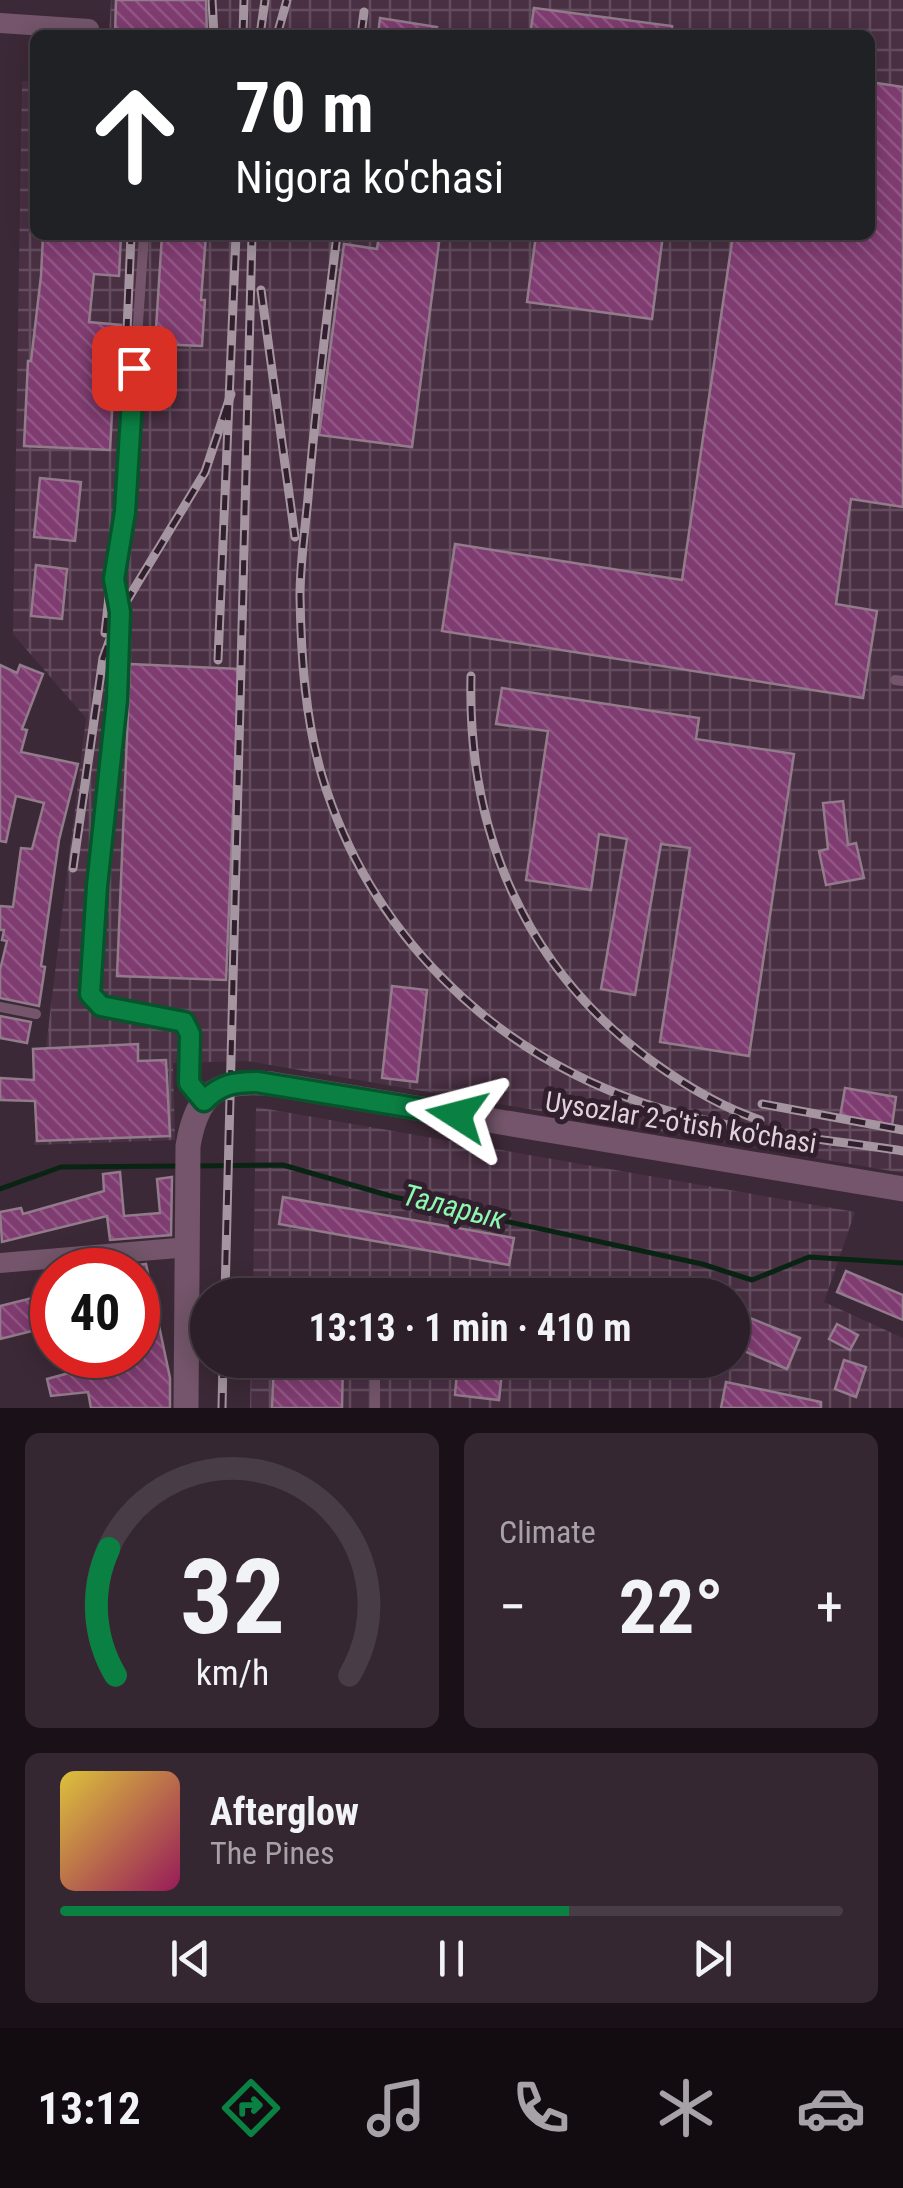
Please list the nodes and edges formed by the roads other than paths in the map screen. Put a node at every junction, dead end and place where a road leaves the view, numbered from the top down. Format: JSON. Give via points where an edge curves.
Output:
{"nodes":[{"id":1,"x":0,"y":24,"type":"edge"},
{"id":2,"x":89,"y":29,"type":"dead end"},
{"id":3,"x":144,"y":240,"type":"edge"},
{"id":4,"x":0,"y":1007,"type":"edge"},
{"id":5,"x":36,"y":1014,"type":"dead end"},
{"id":6,"x":204,"y":1101,"type":"junction"},
{"id":7,"x":903,"y":1189,"type":"edge"},
{"id":8,"x":189,"y":1247,"type":"junction"},
{"id":9,"x":0,"y":1262,"type":"edge"},
{"id":10,"x":375,"y":1378,"type":"edge"},
{"id":11,"x":186,"y":1408,"type":"edge"},
{"id":12,"x":375,"y":1408,"type":"edge"}],
"edges":[{"from":1,"to":2,"type":"street"},
{"from":3,"to":6,"type":"lane","via":[[125,512],[114,579],[120,612],[117,700],[90,994],[101,1006],[184,1022],[189,1083]]},
{"from":4,"to":5,"type":"lane"},
{"from":6,"to":7,"type":"street","name":"Uysozlar 2-o'tish ko'chasi","via":[[231,1083],[272,1084]]},
{"from":6,"to":8,"type":"street","via":[[188,1146]]},
{"from":8,"to":9,"type":"street"},
{"from":8,"to":11,"type":"street"},
{"from":10,"to":12,"type":"lane"}]}
